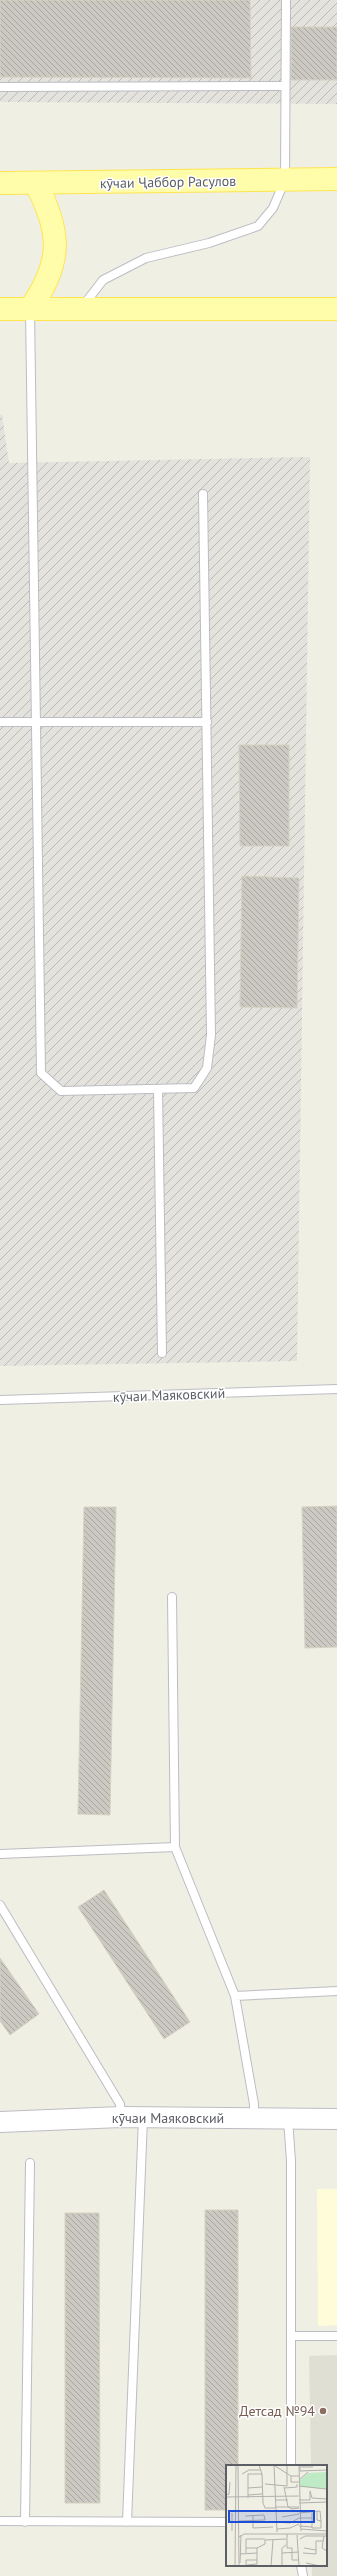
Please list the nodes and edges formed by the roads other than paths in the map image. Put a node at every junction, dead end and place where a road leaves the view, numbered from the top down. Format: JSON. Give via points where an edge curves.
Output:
{"nodes":[{"id":1,"x":286,"y":0,"type":"edge"},
{"id":2,"x":286,"y":86,"type":"junction"},
{"id":3,"x":0,"y":88,"type":"edge"},
{"id":4,"x":337,"y":179,"type":"edge"},
{"id":5,"x":285,"y":180,"type":"junction"},
{"id":6,"x":0,"y":183,"type":"edge"},
{"id":7,"x":36,"y":184,"type":"junction"},
{"id":8,"x":0,"y":309,"type":"edge"},
{"id":9,"x":30,"y":309,"type":"junction"},
{"id":10,"x":80,"y":309,"type":"junction"},
{"id":11,"x":337,"y":309,"type":"edge"},
{"id":12,"x":203,"y":494,"type":"dead end"},
{"id":13,"x":0,"y":722,"type":"edge"},
{"id":14,"x":35,"y":722,"type":"junction"},
{"id":15,"x":206,"y":722,"type":"junction"},
{"id":16,"x":158,"y":1089,"type":"junction"},
{"id":17,"x":162,"y":1353,"type":"dead end"},
{"id":18,"x":337,"y":1389,"type":"edge"},
{"id":19,"x":0,"y":1400,"type":"edge"},
{"id":20,"x":172,"y":1597,"type":"dead end"},
{"id":21,"x":175,"y":1847,"type":"junction"},
{"id":22,"x":0,"y":1854,"type":"edge"},
{"id":23,"x":0,"y":1905,"type":"edge"},
{"id":24,"x":337,"y":1991,"type":"edge"},
{"id":25,"x":235,"y":1996,"type":"junction"},
{"id":26,"x":121,"y":2117,"type":"junction"},
{"id":27,"x":143,"y":2118,"type":"junction"},
{"id":28,"x":254,"y":2118,"type":"junction"},
{"id":29,"x":288,"y":2119,"type":"junction"},
{"id":30,"x":337,"y":2119,"type":"edge"},
{"id":31,"x":0,"y":2122,"type":"edge"},
{"id":32,"x":30,"y":2163,"type":"dead end"},
{"id":33,"x":291,"y":2336,"type":"junction"},
{"id":34,"x":337,"y":2336,"type":"edge"},
{"id":35,"x":291,"y":2465,"type":"edge"},
{"id":36,"x":0,"y":2521,"type":"edge"},
{"id":37,"x":25,"y":2522,"type":"junction"},
{"id":38,"x":127,"y":2522,"type":"junction"},
{"id":39,"x":226,"y":2522,"type":"edge"},
{"id":40,"x":301,"y":2566,"type":"edge"},
{"id":41,"x":303,"y":2576,"type":"edge"}],
"edges":[{"from":1,"to":2,"type":"lane"},
{"from":2,"to":3,"type":"lane"},
{"from":2,"to":5,"type":"lane"},
{"from":4,"to":5,"type":"main road","name":"кӯчаи Ҷаббор Расулов"},
{"from":5,"to":7,"type":"main road","name":"кӯчаи Ҷаббор Расулов"},
{"from":5,"to":10,"type":"lane","via":[[273,208],[258,226],[209,243],[146,258],[103,280]]},
{"from":6,"to":7,"type":"main road","name":"кӯчаи Ҷаббор Расулов"},
{"from":7,"to":9,"type":"main road","via":[[49,208],[55,233],[53,262],[46,286]]},
{"from":8,"to":9,"type":"main road"},
{"from":9,"to":10,"type":"main road"},
{"from":9,"to":14,"type":"lane"},
{"from":10,"to":11,"type":"main road"},
{"from":12,"to":15,"type":"lane"},
{"from":13,"to":14,"type":"lane"},
{"from":14,"to":15,"type":"lane"},
{"from":14,"to":16,"type":"lane","via":[[41,1073],[46,1081],[61,1092]]},
{"from":15,"to":16,"type":"lane","via":[[211,1035],[207,1068],[194,1088]]},
{"from":16,"to":17,"type":"lane"},
{"from":18,"to":19,"type":"lane","name":"кӯчаи Маяковский"},
{"from":20,"to":21,"type":"lane"},
{"from":21,"to":22,"type":"lane"},
{"from":21,"to":25,"type":"lane"},
{"from":23,"to":26,"type":"lane","via":[[120,2104]]},
{"from":24,"to":25,"type":"lane"},
{"from":25,"to":28,"type":"lane","via":[[254,2104]]},
{"from":26,"to":27,"type":"street","name":"кӯчаи Маяковский"},
{"from":26,"to":31,"type":"street","name":"кӯчаи Маяковский"},
{"from":27,"to":28,"type":"street","name":"кӯчаи Маяковский"},
{"from":27,"to":38,"type":"lane"},
{"from":28,"to":29,"type":"street","name":"кӯчаи Маяковский"},
{"from":29,"to":30,"type":"street","name":"кӯчаи Маяковский"},
{"from":29,"to":33,"type":"lane","via":[[291,2161]]},
{"from":32,"to":37,"type":"lane"},
{"from":33,"to":34,"type":"lane"},
{"from":33,"to":35,"type":"lane"},
{"from":36,"to":37,"type":"lane"},
{"from":37,"to":38,"type":"lane"},
{"from":38,"to":39,"type":"lane"},
{"from":40,"to":41,"type":"lane"}]}
